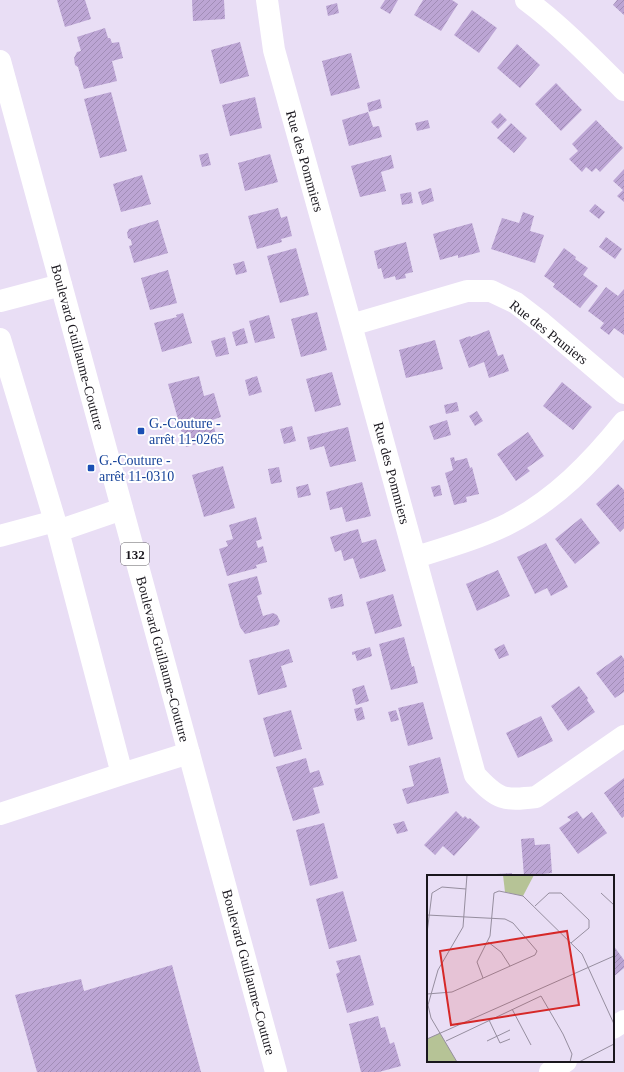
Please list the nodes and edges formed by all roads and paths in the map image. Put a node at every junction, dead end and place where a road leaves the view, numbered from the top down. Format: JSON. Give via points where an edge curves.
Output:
{"nodes":[{"id":1,"x":267,"y":0,"type":"edge"},
{"id":2,"x":526,"y":0,"type":"edge"},
{"id":3,"x":0,"y":62,"type":"edge"},
{"id":4,"x":624,"y":90,"type":"edge"},
{"id":5,"x":61,"y":285,"type":"junction"},
{"id":6,"x":0,"y":301,"type":"edge"},
{"id":7,"x":351,"y":325,"type":"junction"},
{"id":8,"x":0,"y":339,"type":"edge"},
{"id":9,"x":624,"y":393,"type":"edge"},
{"id":10,"x":624,"y":422,"type":"edge"},
{"id":11,"x":122,"y":509,"type":"junction"},
{"id":12,"x":56,"y":526,"type":"junction"},
{"id":13,"x":0,"y":536,"type":"edge"},
{"id":14,"x":416,"y":557,"type":"junction"},
{"id":15,"x":624,"y":736,"type":"edge"},
{"id":16,"x":189,"y":753,"type":"junction"},
{"id":17,"x":122,"y":774,"type":"junction"},
{"id":18,"x":0,"y":814,"type":"edge"},
{"id":19,"x":624,"y":1020,"type":"edge"},
{"id":20,"x":614,"y":1027,"type":"edge"},
{"id":21,"x":565,"y":1062,"type":"edge"},
{"id":22,"x":276,"y":1072,"type":"edge"},
{"id":23,"x":550,"y":1072,"type":"edge"}],
"edges":[{"from":1,"to":7,"type":"street","name":"Rue des Pommiers","via":[[274,50]]},
{"from":2,"to":4,"type":"street","via":[[541,11]]},
{"from":3,"to":5,"type":"street","name":"Boulevard Guillaume-Couture","number":"132"},
{"from":5,"to":6,"type":"street"},
{"from":5,"to":11,"type":"street","name":"Boulevard Guillaume-Couture","number":"132"},
{"from":7,"to":9,"type":"street","name":"Rue des Pruniers","via":[[467,291],[491,291],[516,303]]},
{"from":7,"to":14,"type":"street","name":"Rue des Pommiers"},
{"from":8,"to":12,"type":"street"},
{"from":10,"to":14,"type":"street","via":[[602,450],[564,487],[538,507],[506,525]]},
{"from":11,"to":12,"type":"street"},
{"from":11,"to":16,"type":"street","name":"Boulevard Guillaume-Couture","number":"132"},
{"from":12,"to":13,"type":"street"},
{"from":12,"to":17,"type":"street"},
{"from":14,"to":15,"type":"street","name":"Rue des Pommiers","via":[[475,775],[488,790],[504,798],[536,797]]},
{"from":16,"to":17,"type":"street"},
{"from":16,"to":22,"type":"street","name":"Boulevard Guillaume-Couture","number":"132"},
{"from":17,"to":18,"type":"street"},
{"from":19,"to":20,"type":"street"},
{"from":21,"to":23,"type":"street"}]}
